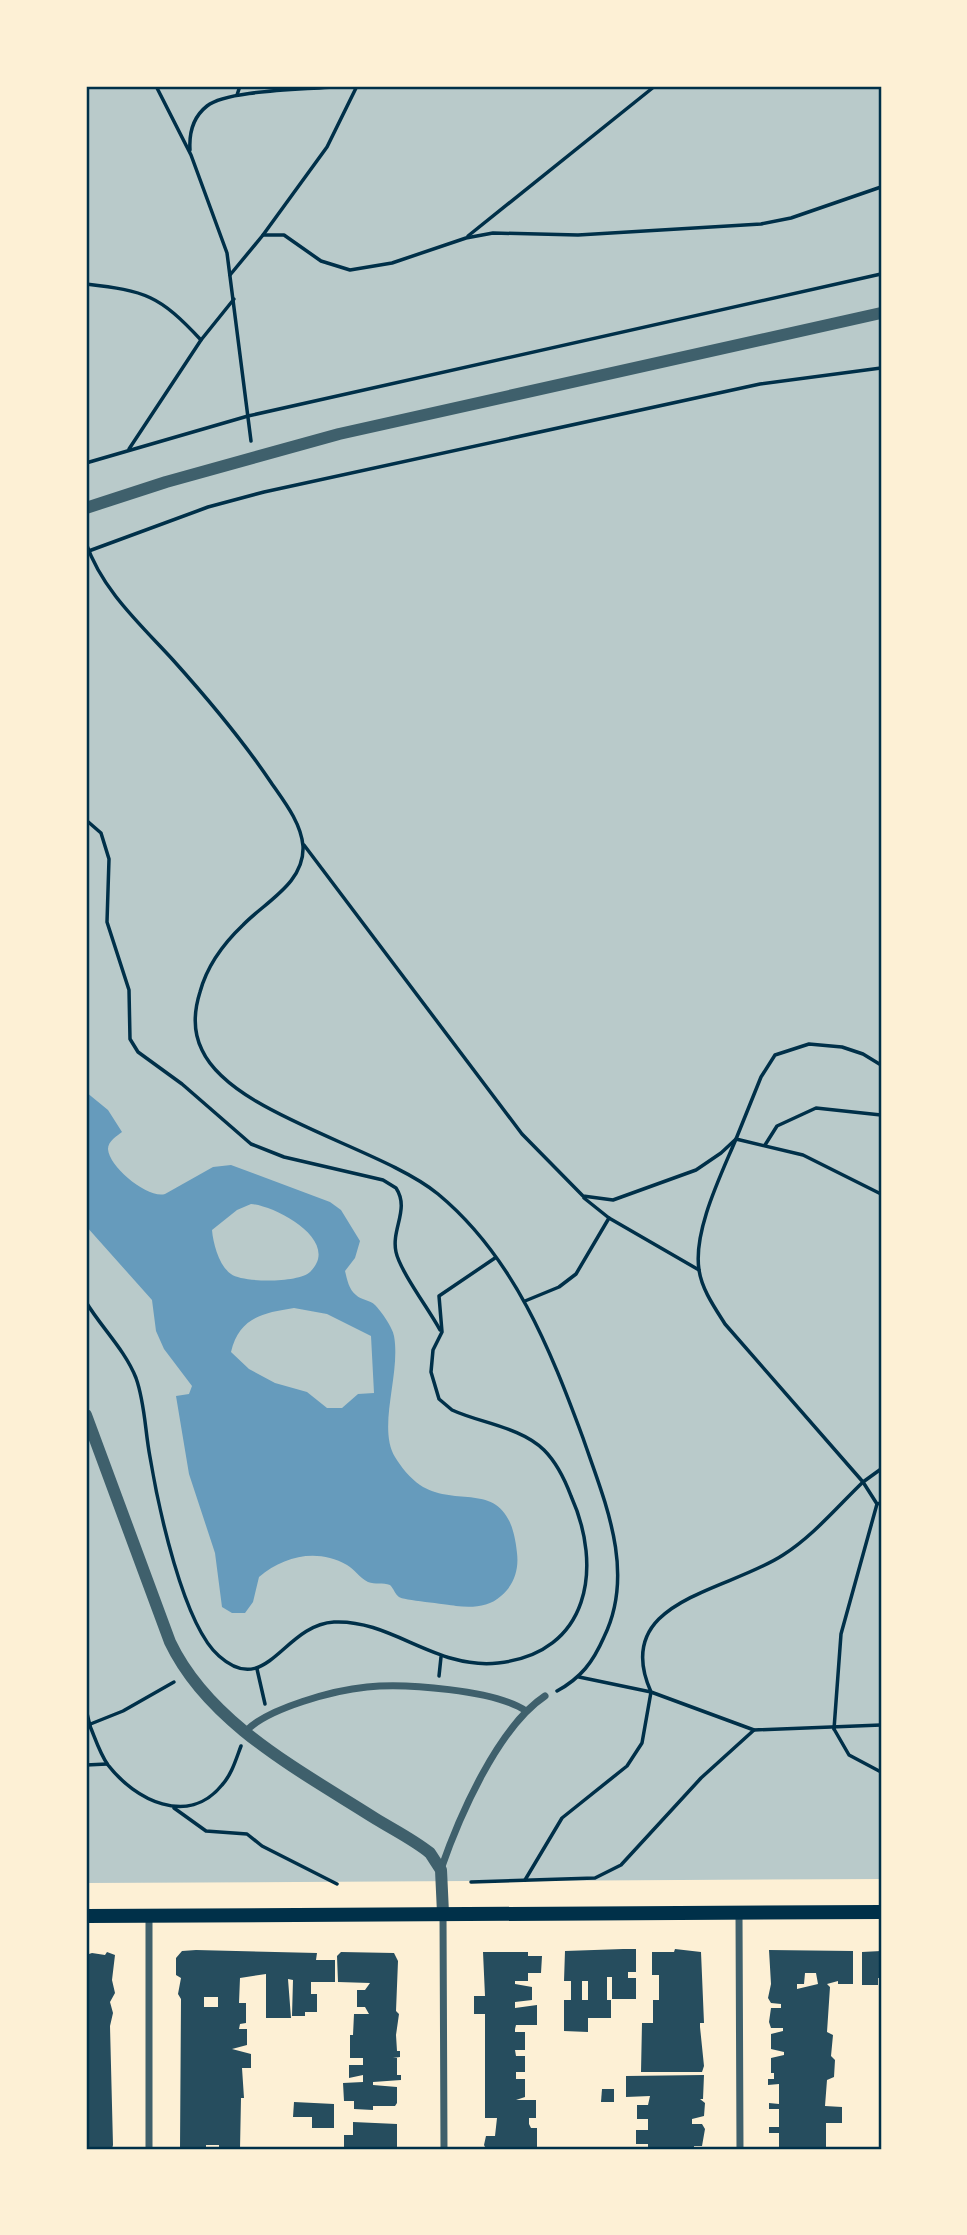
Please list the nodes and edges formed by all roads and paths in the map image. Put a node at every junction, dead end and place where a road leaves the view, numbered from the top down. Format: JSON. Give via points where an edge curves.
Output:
{"nodes":[{"id":1,"x":156,"y":86,"type":"edge"},
{"id":2,"x":240,"y":86,"type":"edge"},
{"id":3,"x":342,"y":86,"type":"edge"},
{"id":4,"x":356,"y":86,"type":"edge"},
{"id":5,"x":655,"y":86,"type":"edge"},
{"id":6,"x":237,"y":95,"type":"junction"},
{"id":7,"x":191,"y":155,"type":"junction"},
{"id":8,"x":881,"y":187,"type":"edge"},
{"id":9,"x":263,"y":235,"type":"junction"},
{"id":10,"x":466,"y":238,"type":"junction"},
{"id":11,"x":881,"y":274,"type":"edge"},
{"id":12,"x":230,"y":275,"type":"junction"},
{"id":13,"x":86,"y":284,"type":"edge"},
{"id":14,"x":234,"y":299,"type":"junction"},
{"id":15,"x":881,"y":313,"type":"edge"},
{"id":16,"x":201,"y":340,"type":"junction"},
{"id":17,"x":881,"y":368,"type":"edge"},
{"id":18,"x":248,"y":416,"type":"junction"},
{"id":19,"x":128,"y":450,"type":"junction"},
{"id":20,"x":253,"y":457,"type":"junction"},
{"id":21,"x":86,"y":464,"type":"edge"},
{"id":22,"x":86,"y":508,"type":"edge"},
{"id":23,"x":86,"y":543,"type":"edge"},
{"id":24,"x":87,"y":552,"type":"edge"},
{"id":25,"x":86,"y":560,"type":"edge"},
{"id":26,"x":86,"y":820,"type":"edge"},
{"id":27,"x":303,"y":844,"type":"junction"},
{"id":28,"x":881,"y":1065,"type":"edge"},
{"id":29,"x":881,"y":1115,"type":"edge"},
{"id":30,"x":736,"y":1139,"type":"junction"},
{"id":31,"x":765,"y":1145,"type":"junction"},
{"id":32,"x":881,"y":1194,"type":"edge"},
{"id":33,"x":583,"y":1196,"type":"junction"},
{"id":34,"x":609,"y":1218,"type":"junction"},
{"id":35,"x":495,"y":1258,"type":"junction"},
{"id":36,"x":699,"y":1270,"type":"junction"},
{"id":37,"x":525,"y":1301,"type":"junction"},
{"id":38,"x":86,"y":1302,"type":"edge"},
{"id":39,"x":442,"y":1332,"type":"junction"},
{"id":40,"x":86,"y":1415,"type":"edge"},
{"id":41,"x":881,"y":1469,"type":"edge"},
{"id":42,"x":863,"y":1482,"type":"junction"},
{"id":43,"x":879,"y":1504,"type":"edge"},
{"id":44,"x":257,"y":1669,"type":"junction"},
{"id":45,"x":187,"y":1674,"type":"junction"},
{"id":46,"x":579,"y":1677,"type":"junction"},
{"id":47,"x":651,"y":1692,"type":"junction"},
{"id":48,"x":545,"y":1696,"type":"joint"},
{"id":49,"x":86,"y":1709,"type":"edge"},
{"id":50,"x":526,"y":1711,"type":"junction"},
{"id":51,"x":267,"y":1715,"type":"junction"},
{"id":52,"x":87,"y":1725,"type":"edge"},
{"id":53,"x":881,"y":1725,"type":"edge"},
{"id":54,"x":834,"y":1729,"type":"junction"},
{"id":55,"x":754,"y":1730,"type":"junction"},
{"id":56,"x":246,"y":1731,"type":"junction"},
{"id":57,"x":107,"y":1764,"type":"junction"},
{"id":58,"x":86,"y":1765,"type":"edge"},
{"id":59,"x":881,"y":1772,"type":"edge"},
{"id":60,"x":173,"y":1806,"type":"junction"},
{"id":61,"x":441,"y":1870,"type":"junction"},
{"id":62,"x":524,"y":1880,"type":"junction"},
{"id":63,"x":471,"y":1882,"type":"dead end"},
{"id":64,"x":337,"y":1884,"type":"dead end"},
{"id":65,"x":881,"y":1912,"type":"edge"},
{"id":66,"x":443,"y":1913,"type":"junction"},
{"id":67,"x":739,"y":1913,"type":"junction"},
{"id":68,"x":86,"y":1916,"type":"edge"},
{"id":69,"x":149,"y":1916,"type":"junction"},
{"id":70,"x":149,"y":2149,"type":"edge"},
{"id":71,"x":444,"y":2149,"type":"edge"},
{"id":72,"x":740,"y":2149,"type":"edge"}],
"edges":[{"from":1,"to":7,"type":"path"},
{"from":2,"to":6,"type":"path"},
{"from":3,"to":6,"type":"path"},
{"from":4,"to":9,"type":"path","via":[[327,147]]},
{"from":5,"to":10,"type":"path"},
{"from":6,"to":7,"type":"path","via":[[207,106],[189,132]]},
{"from":7,"to":12,"type":"path","via":[[227,253]]},
{"from":8,"to":10,"type":"path","via":[[761,224],[578,235],[493,233]]},
{"from":9,"to":10,"type":"path","via":[[284,235],[321,261],[350,270],[392,263]]},
{"from":9,"to":12,"type":"path"},
{"from":11,"to":18,"type":"path"},
{"from":12,"to":14,"type":"path"},
{"from":13,"to":16,"type":"path","via":[[154,297]]},
{"from":14,"to":16,"type":"path"},
{"from":14,"to":18,"type":"path"},
{"from":15,"to":20,"type":"street"},
{"from":16,"to":19,"type":"path"},
{"from":17,"to":24,"type":"path","via":[[760,384],[264,492],[208,507]]},
{"from":18,"to":19,"type":"path"},
{"from":18,"to":20,"type":"path"},
{"from":19,"to":21,"type":"path"},
{"from":20,"to":22,"type":"street"},
{"from":23,"to":24,"type":"path"},
{"from":24,"to":25,"type":"path"},
{"from":24,"to":27,"type":"path","via":[[113,594],[237,733],[285,802]]},
{"from":26,"to":39,"type":"path","via":[[97,827],[109,859],[107,922],[129,990],[130,1039],[138,1052],[251,1144],[284,1157],[383,1180],[396,1188],[402,1211],[396,1255]]},
{"from":27,"to":33,"type":"path","via":[[522,1134]]},
{"from":27,"to":35,"type":"path","via":[[292,879],[243,924],[209,967],[195,1017],[201,1049],[222,1077],[251,1098],[426,1185],[454,1209]]},
{"from":28,"to":30,"type":"path","via":[[842,1047],[809,1044],[775,1055]]},
{"from":29,"to":31,"type":"path","via":[[816,1108],[777,1126]]},
{"from":30,"to":31,"type":"path"},
{"from":30,"to":33,"type":"path","via":[[696,1170],[612,1200]]},
{"from":30,"to":36,"type":"path","via":[[701,1236]]},
{"from":31,"to":32,"type":"path","via":[[803,1155]]},
{"from":33,"to":34,"type":"path"},
{"from":34,"to":36,"type":"path"},
{"from":34,"to":37,"type":"path","via":[[576,1274],[559,1287]]},
{"from":35,"to":37,"type":"path"},
{"from":35,"to":39,"type":"path","via":[[439,1296]]},
{"from":36,"to":42,"type":"path","via":[[710,1301],[725,1324]]},
{"from":37,"to":46,"type":"path","via":[[571,1406],[617,1554],[613,1617],[594,1658]]},
{"from":38,"to":44,"type":"path","via":[[136,1378],[160,1506],[194,1619],[220,1657],[238,1667]]},
{"from":39,"to":44,"type":"path","via":[[431,1360],[439,1399],[460,1414],[534,1442],[547,1453],[568,1489],[589,1549],[586,1588],[577,1612],[551,1642],[511,1661],[480,1664],[453,1660],[370,1628],[334,1622],[300,1633],[271,1662]]},
{"from":40,"to":45,"type":"street","via":[[170,1642]]},
{"from":41,"to":42,"type":"path"},
{"from":42,"to":43,"type":"path"},
{"from":42,"to":47,"type":"path","via":[[784,1555],[659,1618],[640,1650],[641,1670]]},
{"from":43,"to":54,"type":"path","via":[[841,1634]]},
{"from":44,"to":51,"type":"path"},
{"from":45,"to":52,"type":"path","via":[[124,1711]]},
{"from":45,"to":56,"type":"street"},
{"from":46,"to":47,"type":"path"},
{"from":46,"to":48,"type":"path"},
{"from":47,"to":55,"type":"path"},
{"from":47,"to":62,"type":"path","via":[[642,1743],[635,1755],[562,1818]]},
{"from":48,"to":50,"type":"street"},
{"from":49,"to":52,"type":"path"},
{"from":50,"to":51,"type":"street","via":[[496,1697],[384,1686],[335,1693]]},
{"from":50,"to":61,"type":"street","via":[[488,1769]]},
{"from":51,"to":56,"type":"street"},
{"from":52,"to":57,"type":"path"},
{"from":53,"to":54,"type":"path"},
{"from":54,"to":55,"type":"path"},
{"from":54,"to":59,"type":"path","via":[[849,1755]]},
{"from":55,"to":62,"type":"path","via":[[701,1778],[621,1865],[595,1878]]},
{"from":56,"to":60,"type":"path","via":[[232,1768],[216,1792],[193,1805]]},
{"from":56,"to":61,"type":"street","via":[[425,1849]]},
{"from":57,"to":58,"type":"path"},
{"from":57,"to":60,"type":"path","via":[[150,1801]]},
{"from":60,"to":64,"type":"path","via":[[206,1831],[247,1835]]},
{"from":61,"to":66,"type":"street"},
{"from":62,"to":63,"type":"path"},
{"from":65,"to":67,"type":"main road"},
{"from":66,"to":67,"type":"main road"},
{"from":66,"to":69,"type":"main road"},
{"from":66,"to":71,"type":"street"},
{"from":67,"to":72,"type":"street"},
{"from":68,"to":69,"type":"main road"},
{"from":69,"to":70,"type":"street"}]}
